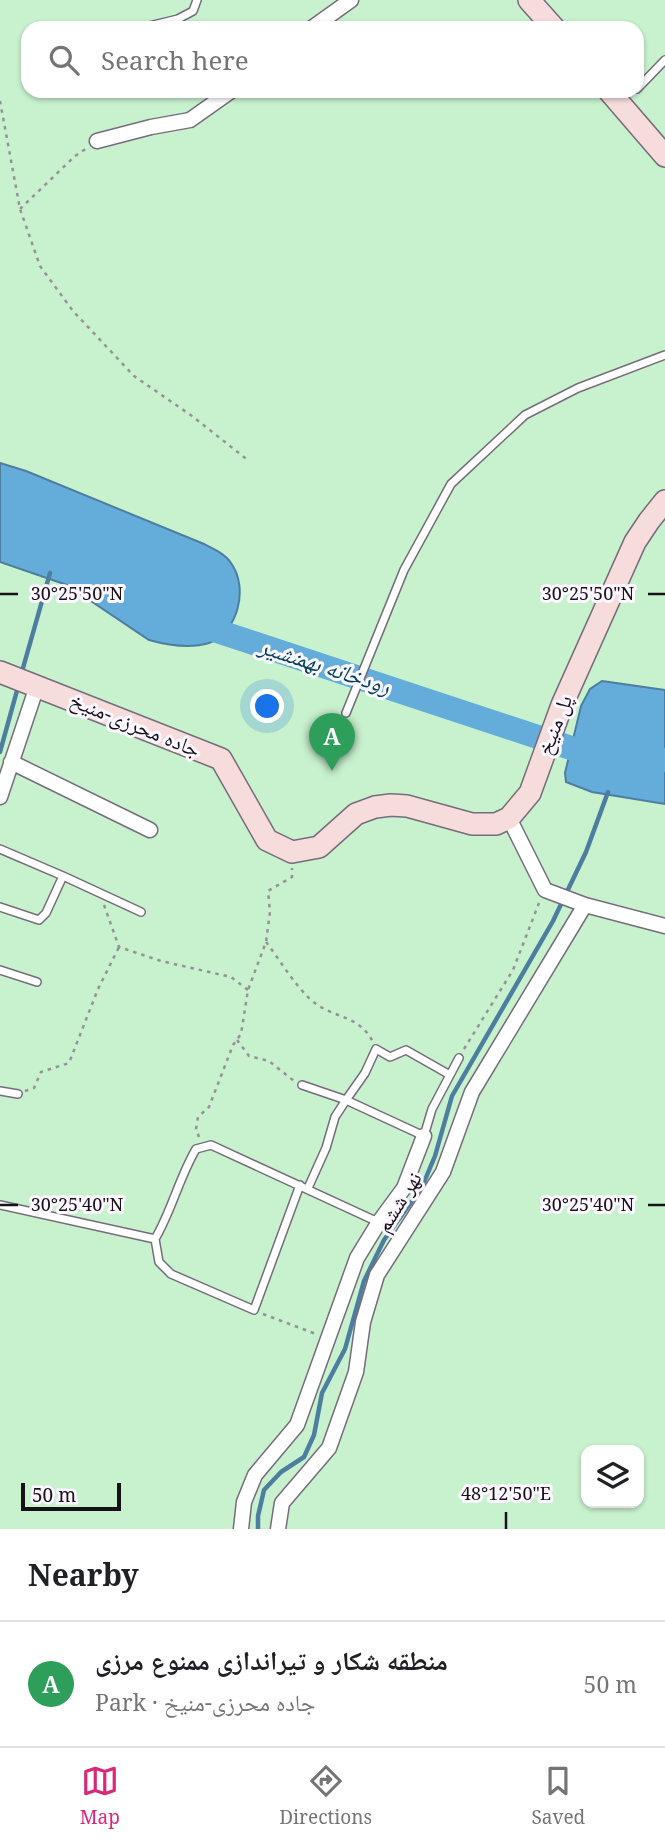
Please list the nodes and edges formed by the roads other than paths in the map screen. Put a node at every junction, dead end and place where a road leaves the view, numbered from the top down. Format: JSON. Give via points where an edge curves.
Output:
{"nodes":[{"id":1,"x":197,"y":0,"type":"edge"},
{"id":2,"x":351,"y":0,"type":"edge"},
{"id":3,"x":529,"y":0,"type":"edge"},
{"id":4,"x":170,"y":21,"type":"edge"},
{"id":5,"x":322,"y":21,"type":"edge"},
{"id":6,"x":548,"y":21,"type":"edge"},
{"id":7,"x":665,"y":60,"type":"edge"},
{"id":8,"x":644,"y":78,"type":"edge"},
{"id":9,"x":221,"y":98,"type":"edge"},
{"id":10,"x":629,"y":98,"type":"edge"},
{"id":11,"x":97,"y":141,"type":"road end"},
{"id":12,"x":665,"y":156,"type":"edge"},
{"id":13,"x":665,"y":355,"type":"edge"},
{"id":14,"x":665,"y":501,"type":"edge"},
{"id":15,"x":20,"y":679,"type":"edge"},
{"id":16,"x":346,"y":713,"type":"dead end"},
{"id":17,"x":11,"y":762,"type":"junction"},
{"id":18,"x":0,"y":797,"type":"edge"},
{"id":19,"x":509,"y":818,"type":"junction"},
{"id":20,"x":150,"y":830,"type":"dead end"},
{"id":21,"x":0,"y":849,"type":"edge"},
{"id":22,"x":63,"y":876,"type":"junction"},
{"id":23,"x":579,"y":903,"type":"junction"},
{"id":24,"x":0,"y":907,"type":"edge"},
{"id":25,"x":141,"y":912,"type":"dead end"},
{"id":26,"x":665,"y":926,"type":"edge"},
{"id":27,"x":0,"y":970,"type":"edge"},
{"id":28,"x":37,"y":982,"type":"dead end"},
{"id":29,"x":459,"y":1058,"type":"road end"},
{"id":30,"x":450,"y":1075,"type":"junction"},
{"id":31,"x":302,"y":1085,"type":"road end"},
{"id":32,"x":0,"y":1091,"type":"edge"},
{"id":33,"x":18,"y":1094,"type":"road end"},
{"id":34,"x":346,"y":1100,"type":"junction"},
{"id":35,"x":424,"y":1136,"type":"junction"},
{"id":36,"x":300,"y":1185,"type":"junction"},
{"id":37,"x":309,"y":1188,"type":"junction"},
{"id":38,"x":0,"y":1205,"type":"edge"},
{"id":39,"x":379,"y":1222,"type":"junction"},
{"id":40,"x":155,"y":1239,"type":"junction"},
{"id":41,"x":242,"y":1529,"type":"edge"},
{"id":42,"x":278,"y":1529,"type":"edge"}],
"edges":[{"from":1,"to":4,"type":"lane","via":[[193,11]]},
{"from":2,"to":5,"type":"street"},
{"from":3,"to":6,"type":"main road"},
{"from":7,"to":8,"type":"lane"},
{"from":9,"to":11,"type":"street","via":[[190,120]]},
{"from":10,"to":12,"type":"main road"},
{"from":13,"to":16,"type":"lane","via":[[578,388],[525,415],[451,484],[404,570]]},
{"from":14,"to":19,"type":"main road","name":"پل منیخ","via":[[641,531],[562,705],[530,793]]},
{"from":15,"to":17,"type":"street"},
{"from":15,"to":19,"type":"main road","name":"جاده محرزی-منیخ","via":[[221,759],[267,840],[292,852],[318,847],[356,814],[375,807],[407,806],[486,826]]},
{"from":17,"to":18,"type":"street"},
{"from":17,"to":20,"type":"street"},
{"from":19,"to":23,"type":"street","via":[[549,892]]},
{"from":21,"to":22,"type":"lane"},
{"from":22,"to":24,"type":"lane","via":[[39,920]]},
{"from":22,"to":25,"type":"lane"},
{"from":23,"to":26,"type":"street"},
{"from":23,"to":42,"type":"street","name":"نهر ششم","via":[[472,1092],[443,1172],[377,1275],[363,1322],[356,1372],[329,1448],[282,1503]]},
{"from":27,"to":28,"type":"lane"},
{"from":29,"to":30,"type":"lane"},
{"from":30,"to":34,"type":"lane","via":[[406,1050],[390,1057],[376,1049]]},
{"from":30,"to":35,"type":"lane"},
{"from":31,"to":34,"type":"lane"},
{"from":32,"to":33,"type":"lane"},
{"from":34,"to":35,"type":"lane"},
{"from":34,"to":37,"type":"lane","via":[[335,1117]]},
{"from":35,"to":39,"type":"street","via":[[404,1188]]},
{"from":36,"to":37,"type":"lane"},
{"from":36,"to":40,"type":"lane","via":[[211,1145],[196,1149]]},
{"from":36,"to":40,"type":"lane","via":[[254,1310],[172,1274],[159,1262]]},
{"from":37,"to":39,"type":"lane"},
{"from":38,"to":40,"type":"lane"},
{"from":39,"to":41,"type":"street","via":[[357,1258],[297,1425],[255,1475],[243,1502]]}]}
